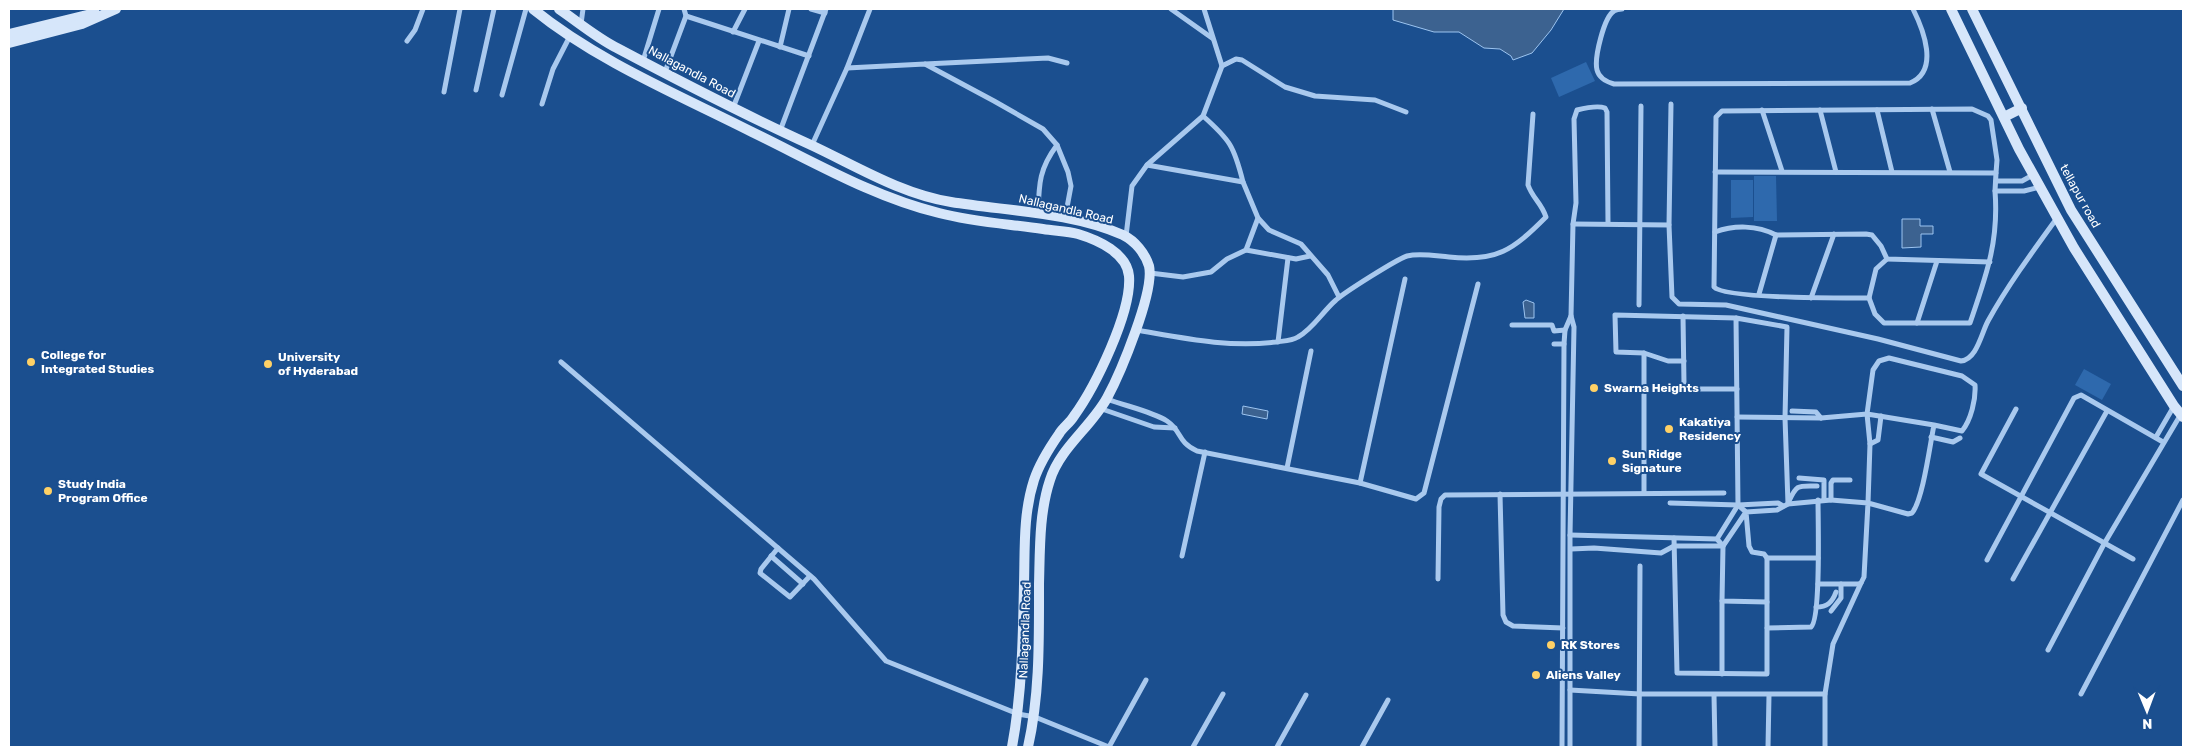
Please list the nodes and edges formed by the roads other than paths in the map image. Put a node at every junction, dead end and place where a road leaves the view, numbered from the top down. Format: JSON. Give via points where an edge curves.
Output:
{"nodes":[{"id":1,"x":423,"y":9,"type":"edge"},
{"id":2,"x":460,"y":9,"type":"edge"},
{"id":3,"x":494,"y":9,"type":"edge"},
{"id":4,"x":526,"y":9,"type":"edge"},
{"id":5,"x":533,"y":9,"type":"edge"},
{"id":6,"x":559,"y":9,"type":"edge"},
{"id":7,"x":582,"y":9,"type":"edge"},
{"id":8,"x":658,"y":9,"type":"edge"},
{"id":9,"x":684,"y":9,"type":"edge"},
{"id":10,"x":744,"y":9,"type":"edge"},
{"id":11,"x":789,"y":9,"type":"edge"},
{"id":12,"x":811,"y":9,"type":"edge"},
{"id":13,"x":870,"y":9,"type":"edge"},
{"id":14,"x":1171,"y":9,"type":"edge"},
{"id":15,"x":1204,"y":9,"type":"edge"},
{"id":16,"x":1622,"y":9,"type":"edge"},
{"id":17,"x":1913,"y":9,"type":"edge"},
{"id":18,"x":1951,"y":9,"type":"edge"},
{"id":19,"x":1972,"y":9,"type":"edge"},
{"id":20,"x":113,"y":10,"type":"edge"},
{"id":21,"x":826,"y":11,"type":"edge"},
{"id":22,"x":686,"y":16,"type":"junction"},
{"id":23,"x":581,"y":24,"type":"junction"},
{"id":24,"x":733,"y":32,"type":"junction"},
{"id":25,"x":9,"y":34,"type":"edge"},
{"id":26,"x":570,"y":36,"type":"junction"},
{"id":27,"x":1213,"y":39,"type":"junction"},
{"id":28,"x":407,"y":41,"type":"dead end"},
{"id":29,"x":759,"y":41,"type":"junction"},
{"id":30,"x":9,"y":43,"type":"edge"},
{"id":31,"x":780,"y":47,"type":"junction"},
{"id":32,"x":809,"y":56,"type":"junction"},
{"id":33,"x":643,"y":61,"type":"junction"},
{"id":34,"x":925,"y":64,"type":"junction"},
{"id":35,"x":1067,"y":64,"type":"dead end"},
{"id":36,"x":1222,"y":66,"type":"junction"},
{"id":37,"x":846,"y":68,"type":"junction"},
{"id":38,"x":665,"y":72,"type":"junction"},
{"id":39,"x":476,"y":90,"type":"dead end"},
{"id":40,"x":444,"y":92,"type":"dead end"},
{"id":41,"x":502,"y":96,"type":"dead end"},
{"id":42,"x":542,"y":104,"type":"dead end"},
{"id":43,"x":1671,"y":104,"type":"dead end"},
{"id":44,"x":1642,"y":106,"type":"dead end"},
{"id":45,"x":733,"y":108,"type":"junction"},
{"id":46,"x":2022,"y":108,"type":"junction"},
{"id":47,"x":1932,"y":109,"type":"junction"},
{"id":48,"x":1762,"y":110,"type":"junction"},
{"id":49,"x":1820,"y":110,"type":"junction"},
{"id":50,"x":1877,"y":110,"type":"junction"},
{"id":51,"x":1406,"y":112,"type":"dead end"},
{"id":52,"x":1533,"y":114,"type":"dead end"},
{"id":53,"x":1203,"y":116,"type":"junction"},
{"id":54,"x":2004,"y":116,"type":"junction"},
{"id":55,"x":779,"y":132,"type":"junction"},
{"id":56,"x":1057,"y":145,"type":"junction"},
{"id":57,"x":811,"y":146,"type":"junction"},
{"id":58,"x":1147,"y":164,"type":"junction"},
{"id":59,"x":1782,"y":171,"type":"junction"},
{"id":60,"x":1715,"y":172,"type":"junction"},
{"id":61,"x":1836,"y":172,"type":"junction"},
{"id":62,"x":1892,"y":172,"type":"junction"},
{"id":63,"x":1950,"y":172,"type":"junction"},
{"id":64,"x":1996,"y":173,"type":"junction"},
{"id":65,"x":2034,"y":175,"type":"junction"},
{"id":66,"x":1996,"y":181,"type":"junction"},
{"id":67,"x":1243,"y":182,"type":"junction"},
{"id":68,"x":2040,"y":187,"type":"junction"},
{"id":69,"x":1995,"y":191,"type":"junction"},
{"id":70,"x":950,"y":202,"type":"junction"},
{"id":71,"x":1038,"y":213,"type":"junction"},
{"id":72,"x":947,"y":215,"type":"junction"},
{"id":73,"x":2057,"y":217,"type":"junction"},
{"id":74,"x":1258,"y":218,"type":"junction"},
{"id":75,"x":1065,"y":219,"type":"junction"},
{"id":76,"x":1573,"y":224,"type":"junction"},
{"id":77,"x":1608,"y":224,"type":"junction"},
{"id":78,"x":1640,"y":224,"type":"junction"},
{"id":79,"x":1669,"y":224,"type":"junction"},
{"id":80,"x":1715,"y":232,"type":"junction"},
{"id":81,"x":1834,"y":234,"type":"junction"},
{"id":82,"x":1776,"y":235,"type":"junction"},
{"id":83,"x":1126,"y":236,"type":"junction"},
{"id":84,"x":1246,"y":250,"type":"junction"},
{"id":85,"x":1310,"y":256,"type":"junction"},
{"id":86,"x":1288,"y":258,"type":"junction"},
{"id":87,"x":1887,"y":259,"type":"junction"},
{"id":88,"x":1937,"y":260,"type":"junction"},
{"id":89,"x":1990,"y":262,"type":"junction"},
{"id":90,"x":1150,"y":273,"type":"junction"},
{"id":91,"x":1405,"y":279,"type":"dead end"},
{"id":92,"x":1478,"y":284,"type":"dead end"},
{"id":93,"x":1759,"y":294,"type":"junction"},
{"id":94,"x":1339,"y":298,"type":"junction"},
{"id":95,"x":1811,"y":298,"type":"junction"},
{"id":96,"x":1869,"y":298,"type":"junction"},
{"id":97,"x":1639,"y":305,"type":"dead end"},
{"id":98,"x":1571,"y":316,"type":"junction"},
{"id":99,"x":1682,"y":316,"type":"junction"},
{"id":100,"x":1736,"y":318,"type":"junction"},
{"id":101,"x":1916,"y":323,"type":"junction"},
{"id":102,"x":1512,"y":325,"type":"dead end"},
{"id":103,"x":1136,"y":330,"type":"junction"},
{"id":104,"x":1565,"y":330,"type":"junction"},
{"id":105,"x":1278,"y":342,"type":"junction"},
{"id":106,"x":1554,"y":344,"type":"dead end"},
{"id":107,"x":1564,"y":344,"type":"junction"},
{"id":108,"x":1312,"y":351,"type":"dead end"},
{"id":109,"x":1644,"y":353,"type":"junction"},
{"id":110,"x":1684,"y":361,"type":"junction"},
{"id":111,"x":560,"y":362,"type":"dead end"},
{"id":112,"x":2183,"y":386,"type":"edge"},
{"id":113,"x":1737,"y":389,"type":"junction"},
{"id":114,"x":1106,"y":399,"type":"junction"},
{"id":115,"x":2174,"y":406,"type":"junction"},
{"id":116,"x":1099,"y":408,"type":"junction"},
{"id":117,"x":2016,"y":409,"type":"dead end"},
{"id":118,"x":1792,"y":411,"type":"dead end"},
{"id":119,"x":2108,"y":411,"type":"junction"},
{"id":120,"x":1867,"y":414,"type":"junction"},
{"id":121,"x":1881,"y":416,"type":"junction"},
{"id":122,"x":2182,"y":416,"type":"edge"},
{"id":123,"x":1737,"y":418,"type":"junction"},
{"id":124,"x":1786,"y":418,"type":"junction"},
{"id":125,"x":1821,"y":418,"type":"junction"},
{"id":126,"x":1934,"y":424,"type":"junction"},
{"id":127,"x":1175,"y":428,"type":"junction"},
{"id":128,"x":2156,"y":437,"type":"junction"},
{"id":129,"x":1931,"y":438,"type":"junction"},
{"id":130,"x":1960,"y":438,"type":"dead end"},
{"id":131,"x":2163,"y":442,"type":"junction"},
{"id":132,"x":1870,"y":444,"type":"junction"},
{"id":133,"x":1205,"y":452,"type":"junction"},
{"id":134,"x":1287,"y":468,"type":"junction"},
{"id":135,"x":1799,"y":478,"type":"dead end"},
{"id":136,"x":1850,"y":480,"type":"dead end"},
{"id":137,"x":1360,"y":483,"type":"junction"},
{"id":138,"x":1817,"y":486,"type":"dead end"},
{"id":139,"x":1500,"y":494,"type":"junction"},
{"id":140,"x":1562,"y":494,"type":"junction"},
{"id":141,"x":1571,"y":494,"type":"junction"},
{"id":142,"x":1644,"y":494,"type":"junction"},
{"id":143,"x":1724,"y":494,"type":"dead end"},
{"id":144,"x":2022,"y":496,"type":"junction"},
{"id":145,"x":1821,"y":500,"type":"junction"},
{"id":146,"x":1830,"y":500,"type":"junction"},
{"id":147,"x":2183,"y":500,"type":"edge"},
{"id":148,"x":1670,"y":503,"type":"dead end"},
{"id":149,"x":1868,"y":503,"type":"junction"},
{"id":150,"x":1738,"y":505,"type":"junction"},
{"id":151,"x":1785,"y":505,"type":"junction"},
{"id":152,"x":1746,"y":512,"type":"junction"},
{"id":153,"x":2051,"y":513,"type":"junction"},
{"id":154,"x":1570,"y":535,"type":"junction"},
{"id":155,"x":1674,"y":538,"type":"junction"},
{"id":156,"x":1717,"y":539,"type":"junction"},
{"id":157,"x":2104,"y":544,"type":"junction"},
{"id":158,"x":1674,"y":546,"type":"junction"},
{"id":159,"x":1723,"y":546,"type":"junction"},
{"id":160,"x":778,"y":548,"type":"junction"},
{"id":161,"x":1571,"y":549,"type":"junction"},
{"id":162,"x":771,"y":556,"type":"junction"},
{"id":163,"x":1182,"y":556,"type":"dead end"},
{"id":164,"x":1767,"y":558,"type":"junction"},
{"id":165,"x":1818,"y":558,"type":"junction"},
{"id":166,"x":2133,"y":559,"type":"dead end"},
{"id":167,"x":1987,"y":560,"type":"dead end"},
{"id":168,"x":796,"y":564,"type":"junction"},
{"id":169,"x":1640,"y":566,"type":"dead end"},
{"id":170,"x":790,"y":572,"type":"junction"},
{"id":171,"x":810,"y":576,"type":"junction"},
{"id":172,"x":1438,"y":578,"type":"dead end"},
{"id":173,"x":2013,"y":579,"type":"dead end"},
{"id":174,"x":1861,"y":583,"type":"junction"},
{"id":175,"x":803,"y":584,"type":"junction"},
{"id":176,"x":1818,"y":584,"type":"junction"},
{"id":177,"x":1841,"y":584,"type":"junction"},
{"id":178,"x":1836,"y":592,"type":"dead end"},
{"id":179,"x":1722,"y":601,"type":"junction"},
{"id":180,"x":1767,"y":602,"type":"junction"},
{"id":181,"x":1816,"y":608,"type":"junction"},
{"id":182,"x":1831,"y":611,"type":"dead end"},
{"id":183,"x":1563,"y":628,"type":"junction"},
{"id":184,"x":1766,"y":628,"type":"junction"},
{"id":185,"x":2048,"y":650,"type":"dead end"},
{"id":186,"x":1722,"y":674,"type":"junction"},
{"id":187,"x":1146,"y":680,"type":"dead end"},
{"id":188,"x":1570,"y":690,"type":"junction"},
{"id":189,"x":1223,"y":694,"type":"dead end"},
{"id":190,"x":1640,"y":694,"type":"junction"},
{"id":191,"x":1714,"y":694,"type":"junction"},
{"id":192,"x":1825,"y":694,"type":"junction"},
{"id":193,"x":2081,"y":694,"type":"dead end"},
{"id":194,"x":1769,"y":695,"type":"junction"},
{"id":195,"x":1306,"y":696,"type":"dead end"},
{"id":196,"x":1388,"y":700,"type":"dead end"},
{"id":197,"x":1018,"y":714,"type":"junction"},
{"id":198,"x":1035,"y":717,"type":"junction"},
{"id":199,"x":1012,"y":747,"type":"edge"},
{"id":200,"x":1028,"y":747,"type":"edge"},
{"id":201,"x":1109,"y":747,"type":"edge"},
{"id":202,"x":1193,"y":747,"type":"edge"},
{"id":203,"x":1277,"y":747,"type":"edge"},
{"id":204,"x":1362,"y":747,"type":"edge"},
{"id":205,"x":1562,"y":747,"type":"edge"},
{"id":206,"x":1570,"y":747,"type":"edge"},
{"id":207,"x":1639,"y":747,"type":"edge"},
{"id":208,"x":1716,"y":747,"type":"edge"},
{"id":209,"x":1768,"y":747,"type":"edge"},
{"id":210,"x":1825,"y":747,"type":"edge"}],
"edges":[{"from":1,"to":28,"type":"street"},
{"from":2,"to":40,"type":"street"},
{"from":3,"to":39,"type":"street"},
{"from":4,"to":41,"type":"street"},
{"from":5,"to":26,"type":"main road","name":"Nallagandla Road"},
{"from":6,"to":23,"type":"main road","name":"Nallagandla Road"},
{"from":7,"to":23,"type":"street"},
{"from":8,"to":33,"type":"street"},
{"from":9,"to":22,"type":"street"},
{"from":10,"to":24,"type":"street"},
{"from":11,"to":31,"type":"street"},
{"from":12,"to":21,"type":"street"},
{"from":13,"to":37,"type":"street"},
{"from":14,"to":27,"type":"street"},
{"from":15,"to":27,"type":"street"},
{"from":16,"to":17,"type":"street","via":[[1608,17],[1597,57],[1600,76],[1614,84],[1910,83],[1918,80],[1924,72],[1926,59],[1924,31]]},
{"from":18,"to":54,"type":"main road"},
{"from":19,"to":46,"type":"main road","name":"tellapur road"},
{"from":20,"to":25,"type":"main road"},
{"from":20,"to":30,"type":"main road","via":[[82,24]]},
{"from":21,"to":32,"type":"street"},
{"from":22,"to":24,"type":"street"},
{"from":22,"to":38,"type":"street"},
{"from":23,"to":33,"type":"main road","name":"Nallagandla Road"},
{"from":24,"to":29,"type":"street"},
{"from":26,"to":42,"type":"street","via":[[553,69]]},
{"from":26,"to":72,"type":"main road","name":"Nallagandla Road","via":[[643,78],[860,185]]},
{"from":27,"to":36,"type":"street"},
{"from":29,"to":31,"type":"street"},
{"from":29,"to":45,"type":"street"},
{"from":31,"to":32,"type":"street"},
{"from":32,"to":55,"type":"street"},
{"from":33,"to":38,"type":"main road","name":"Nallagandla Road"},
{"from":34,"to":35,"type":"street","via":[[1041,58]]},
{"from":34,"to":37,"type":"street"},
{"from":34,"to":56,"type":"street","via":[[1043,129]]},
{"from":36,"to":51,"type":"street","via":[[1236,59],[1242,60],[1285,87],[1315,96],[1375,100]]},
{"from":36,"to":53,"type":"street"},
{"from":37,"to":57,"type":"street"},
{"from":38,"to":45,"type":"main road","name":"Nallagandla Road"},
{"from":43,"to":79,"type":"street"},
{"from":44,"to":78,"type":"street"},
{"from":45,"to":55,"type":"main road","name":"Nallagandla Road"},
{"from":46,"to":54,"type":"main road"},
{"from":46,"to":112,"type":"main road","name":"tellapur road","via":[[2071,210]]},
{"from":47,"to":50,"type":"street"},
{"from":47,"to":63,"type":"street"},
{"from":47,"to":64,"type":"street","via":[[1972,109],[1988,116],[1997,160]]},
{"from":48,"to":49,"type":"street"},
{"from":48,"to":59,"type":"street"},
{"from":48,"to":60,"type":"street","via":[[1718,113]]},
{"from":49,"to":50,"type":"street"},
{"from":49,"to":61,"type":"street"},
{"from":50,"to":62,"type":"street"},
{"from":52,"to":94,"type":"street","via":[[1528,185],[1546,218],[1522,241],[1493,256],[1407,256]]},
{"from":53,"to":58,"type":"street"},
{"from":53,"to":67,"type":"street","via":[[1226,136]]},
{"from":54,"to":65,"type":"main road"},
{"from":55,"to":57,"type":"main road","name":"Nallagandla Road"},
{"from":56,"to":71,"type":"street","via":[[1042,168]]},
{"from":56,"to":75,"type":"street","via":[[1071,186]]},
{"from":57,"to":70,"type":"main road","name":"Nallagandla Road","via":[[920,195]]},
{"from":58,"to":67,"type":"street"},
{"from":58,"to":83,"type":"street","via":[[1132,186]]},
{"from":59,"to":60,"type":"street"},
{"from":59,"to":61,"type":"street"},
{"from":60,"to":80,"type":"street"},
{"from":61,"to":62,"type":"street"},
{"from":62,"to":63,"type":"street"},
{"from":63,"to":64,"type":"street"},
{"from":64,"to":66,"type":"street"},
{"from":65,"to":66,"type":"street","via":[[2022,181]]},
{"from":65,"to":68,"type":"main road"},
{"from":66,"to":69,"type":"street"},
{"from":67,"to":74,"type":"street"},
{"from":68,"to":69,"type":"street","via":[[2024,191]]},
{"from":68,"to":73,"type":"main road"},
{"from":69,"to":89,"type":"street","via":[[1995,240]]},
{"from":70,"to":71,"type":"main road","name":"Nallagandla Road"},
{"from":70,"to":72,"type":"main road"},
{"from":71,"to":75,"type":"main road","name":"Nallagandla Road"},
{"from":72,"to":197,"type":"main road","name":"Nallagandla Road","via":[[1078,234],[1120,256],[1126,263],[1129,276],[1128,294],[1118,329],[1093,387],[1072,420],[1059,432],[1035,476],[1028,502],[1024,530],[1023,638]]},
{"from":73,"to":79,"type":"street","via":[[2014,278],[1967,360],[1726,305],[1679,304],[1672,297]]},
{"from":73,"to":115,"type":"main road"},
{"from":74,"to":84,"type":"street"},
{"from":74,"to":85,"type":"street","via":[[1269,230],[1301,244]]},
{"from":75,"to":83,"type":"main road","name":"Nallagandla Road"},
{"from":76,"to":77,"type":"street"},
{"from":76,"to":77,"type":"street","via":[[1576,203],[1575,113],[1585,108],[1602,107],[1607,112]]},
{"from":76,"to":98,"type":"street"},
{"from":77,"to":78,"type":"street"},
{"from":78,"to":79,"type":"street"},
{"from":78,"to":97,"type":"street"},
{"from":80,"to":82,"type":"street","via":[[1751,227]]},
{"from":80,"to":93,"type":"street","via":[[1714,287],[1720,292]]},
{"from":81,"to":82,"type":"street"},
{"from":81,"to":87,"type":"street","via":[[1872,235]]},
{"from":81,"to":95,"type":"street"},
{"from":82,"to":93,"type":"street"},
{"from":83,"to":90,"type":"main road","name":"Nallagandla Road","via":[[1144,254]]},
{"from":84,"to":86,"type":"street"},
{"from":84,"to":90,"type":"street","via":[[1211,272],[1184,277]]},
{"from":85,"to":86,"type":"street"},
{"from":85,"to":94,"type":"street","via":[[1328,275]]},
{"from":86,"to":105,"type":"street"},
{"from":87,"to":88,"type":"street"},
{"from":87,"to":96,"type":"street","via":[[1876,269]]},
{"from":88,"to":89,"type":"street"},
{"from":88,"to":101,"type":"street"},
{"from":89,"to":101,"type":"street","via":[[1970,323]]},
{"from":90,"to":103,"type":"main road","name":"Nallagandla Road"},
{"from":91,"to":137,"type":"street"},
{"from":92,"to":137,"type":"street","via":[[1424,493],[1416,499]]},
{"from":93,"to":95,"type":"street"},
{"from":94,"to":105,"type":"street","via":[[1299,337]]},
{"from":95,"to":96,"type":"street"},
{"from":96,"to":101,"type":"street","via":[[1875,314],[1884,323]]},
{"from":98,"to":104,"type":"street"},
{"from":98,"to":141,"type":"street","via":[[1574,327]]},
{"from":99,"to":100,"type":"street"},
{"from":99,"to":109,"type":"street","via":[[1615,315],[1616,352]]},
{"from":99,"to":110,"type":"street"},
{"from":100,"to":113,"type":"street"},
{"from":100,"to":124,"type":"street","via":[[1787,327]]},
{"from":102,"to":104,"type":"street","via":[[1552,325],[1554,330]]},
{"from":103,"to":105,"type":"street","via":[[1216,347]]},
{"from":103,"to":114,"type":"main road","name":"Nallagandla Road"},
{"from":104,"to":107,"type":"street"},
{"from":106,"to":107,"type":"street"},
{"from":107,"to":140,"type":"street"},
{"from":108,"to":134,"type":"street"},
{"from":109,"to":110,"type":"street","via":[[1668,361]]},
{"from":109,"to":142,"type":"street"},
{"from":110,"to":113,"type":"street","via":[[1687,389]]},
{"from":111,"to":160,"type":"street"},
{"from":113,"to":123,"type":"street"},
{"from":114,"to":116,"type":"main road","name":"Nallagandla Road"},
{"from":114,"to":127,"type":"street","via":[[1165,420]]},
{"from":115,"to":122,"type":"main road"},
{"from":115,"to":128,"type":"street"},
{"from":116,"to":127,"type":"street","via":[[1154,427]]},
{"from":116,"to":198,"type":"main road","name":"Nallagandla Road","via":[[1058,462],[1050,480],[1040,528]]},
{"from":117,"to":144,"type":"street","via":[[1981,474]]},
{"from":118,"to":125,"type":"street","via":[[1816,412]]},
{"from":119,"to":128,"type":"street"},
{"from":119,"to":144,"type":"street","via":[[2081,395],[2074,398]]},
{"from":119,"to":153,"type":"street"},
{"from":120,"to":121,"type":"street"},
{"from":120,"to":125,"type":"street"},
{"from":120,"to":126,"type":"street","via":[[1873,370],[1879,361],[1889,358],[1962,376],[1975,385],[1976,394],[1962,431]]},
{"from":120,"to":132,"type":"street"},
{"from":121,"to":126,"type":"street"},
{"from":121,"to":132,"type":"street","via":[[1878,440]]},
{"from":122,"to":131,"type":"street"},
{"from":123,"to":124,"type":"street"},
{"from":123,"to":150,"type":"street"},
{"from":124,"to":125,"type":"street"},
{"from":124,"to":151,"type":"street"},
{"from":126,"to":129,"type":"street"},
{"from":127,"to":133,"type":"street","via":[[1183,443]]},
{"from":128,"to":131,"type":"street"},
{"from":129,"to":130,"type":"street","via":[[1953,442]]},
{"from":129,"to":149,"type":"street","via":[[1912,513]]},
{"from":131,"to":157,"type":"street"},
{"from":132,"to":149,"type":"street"},
{"from":133,"to":134,"type":"street"},
{"from":133,"to":163,"type":"street"},
{"from":134,"to":137,"type":"street"},
{"from":135,"to":145,"type":"street","via":[[1824,480]]},
{"from":136,"to":146,"type":"street","via":[[1833,480]]},
{"from":138,"to":151,"type":"street","via":[[1799,486]]},
{"from":139,"to":140,"type":"street"},
{"from":139,"to":172,"type":"street","via":[[1452,493],[1441,498]]},
{"from":139,"to":183,"type":"street","via":[[1503,615],[1506,622],[1514,626]]},
{"from":140,"to":141,"type":"street"},
{"from":140,"to":183,"type":"street"},
{"from":141,"to":142,"type":"street"},
{"from":141,"to":154,"type":"street"},
{"from":142,"to":143,"type":"street"},
{"from":144,"to":153,"type":"street"},
{"from":144,"to":167,"type":"street"},
{"from":145,"to":146,"type":"street"},
{"from":145,"to":151,"type":"street"},
{"from":145,"to":165,"type":"street"},
{"from":146,"to":149,"type":"street"},
{"from":147,"to":193,"type":"street"},
{"from":148,"to":150,"type":"street"},
{"from":149,"to":174,"type":"street"},
{"from":150,"to":151,"type":"street"},
{"from":150,"to":152,"type":"street"},
{"from":150,"to":156,"type":"street"},
{"from":151,"to":152,"type":"street","via":[[1777,510]]},
{"from":152,"to":159,"type":"street"},
{"from":152,"to":164,"type":"street","via":[[1749,546],[1752,552],[1764,554]]},
{"from":153,"to":157,"type":"street"},
{"from":153,"to":173,"type":"street"},
{"from":154,"to":155,"type":"street"},
{"from":154,"to":161,"type":"street"},
{"from":155,"to":156,"type":"street"},
{"from":155,"to":158,"type":"street"},
{"from":156,"to":159,"type":"street"},
{"from":157,"to":166,"type":"street"},
{"from":157,"to":185,"type":"street"},
{"from":158,"to":159,"type":"street"},
{"from":158,"to":161,"type":"street","via":[[1661,552]]},
{"from":158,"to":186,"type":"street","via":[[1676,671],[1681,674]]},
{"from":159,"to":179,"type":"street"},
{"from":160,"to":162,"type":"street"},
{"from":160,"to":168,"type":"street"},
{"from":161,"to":188,"type":"street"},
{"from":162,"to":170,"type":"street"},
{"from":162,"to":175,"type":"street","via":[[760,573],[790,597]]},
{"from":164,"to":165,"type":"street"},
{"from":164,"to":180,"type":"street"},
{"from":165,"to":176,"type":"street"},
{"from":168,"to":170,"type":"street"},
{"from":168,"to":171,"type":"street"},
{"from":169,"to":190,"type":"street"},
{"from":170,"to":175,"type":"street"},
{"from":171,"to":175,"type":"street"},
{"from":171,"to":197,"type":"street","via":[[886,660]]},
{"from":174,"to":177,"type":"street"},
{"from":174,"to":192,"type":"street","via":[[1833,644]]},
{"from":176,"to":177,"type":"street"},
{"from":176,"to":181,"type":"street"},
{"from":177,"to":182,"type":"street","via":[[1841,598]]},
{"from":178,"to":181,"type":"street","via":[[1825,608]]},
{"from":179,"to":180,"type":"street"},
{"from":179,"to":186,"type":"street"},
{"from":180,"to":184,"type":"street"},
{"from":181,"to":184,"type":"street","via":[[1811,627]]},
{"from":183,"to":205,"type":"street"},
{"from":184,"to":186,"type":"street","via":[[1766,674]]},
{"from":187,"to":201,"type":"street"},
{"from":188,"to":190,"type":"street"},
{"from":188,"to":206,"type":"street"},
{"from":189,"to":202,"type":"street"},
{"from":190,"to":191,"type":"street"},
{"from":190,"to":207,"type":"street"},
{"from":191,"to":194,"type":"street"},
{"from":191,"to":208,"type":"street"},
{"from":192,"to":194,"type":"street"},
{"from":192,"to":210,"type":"street"},
{"from":194,"to":209,"type":"street"},
{"from":195,"to":203,"type":"street"},
{"from":196,"to":204,"type":"street"},
{"from":197,"to":198,"type":"street"},
{"from":197,"to":199,"type":"main road","name":"Nallagandla Road"},
{"from":198,"to":200,"type":"main road","name":"Nallagandla Road"},
{"from":198,"to":201,"type":"street"}]}
